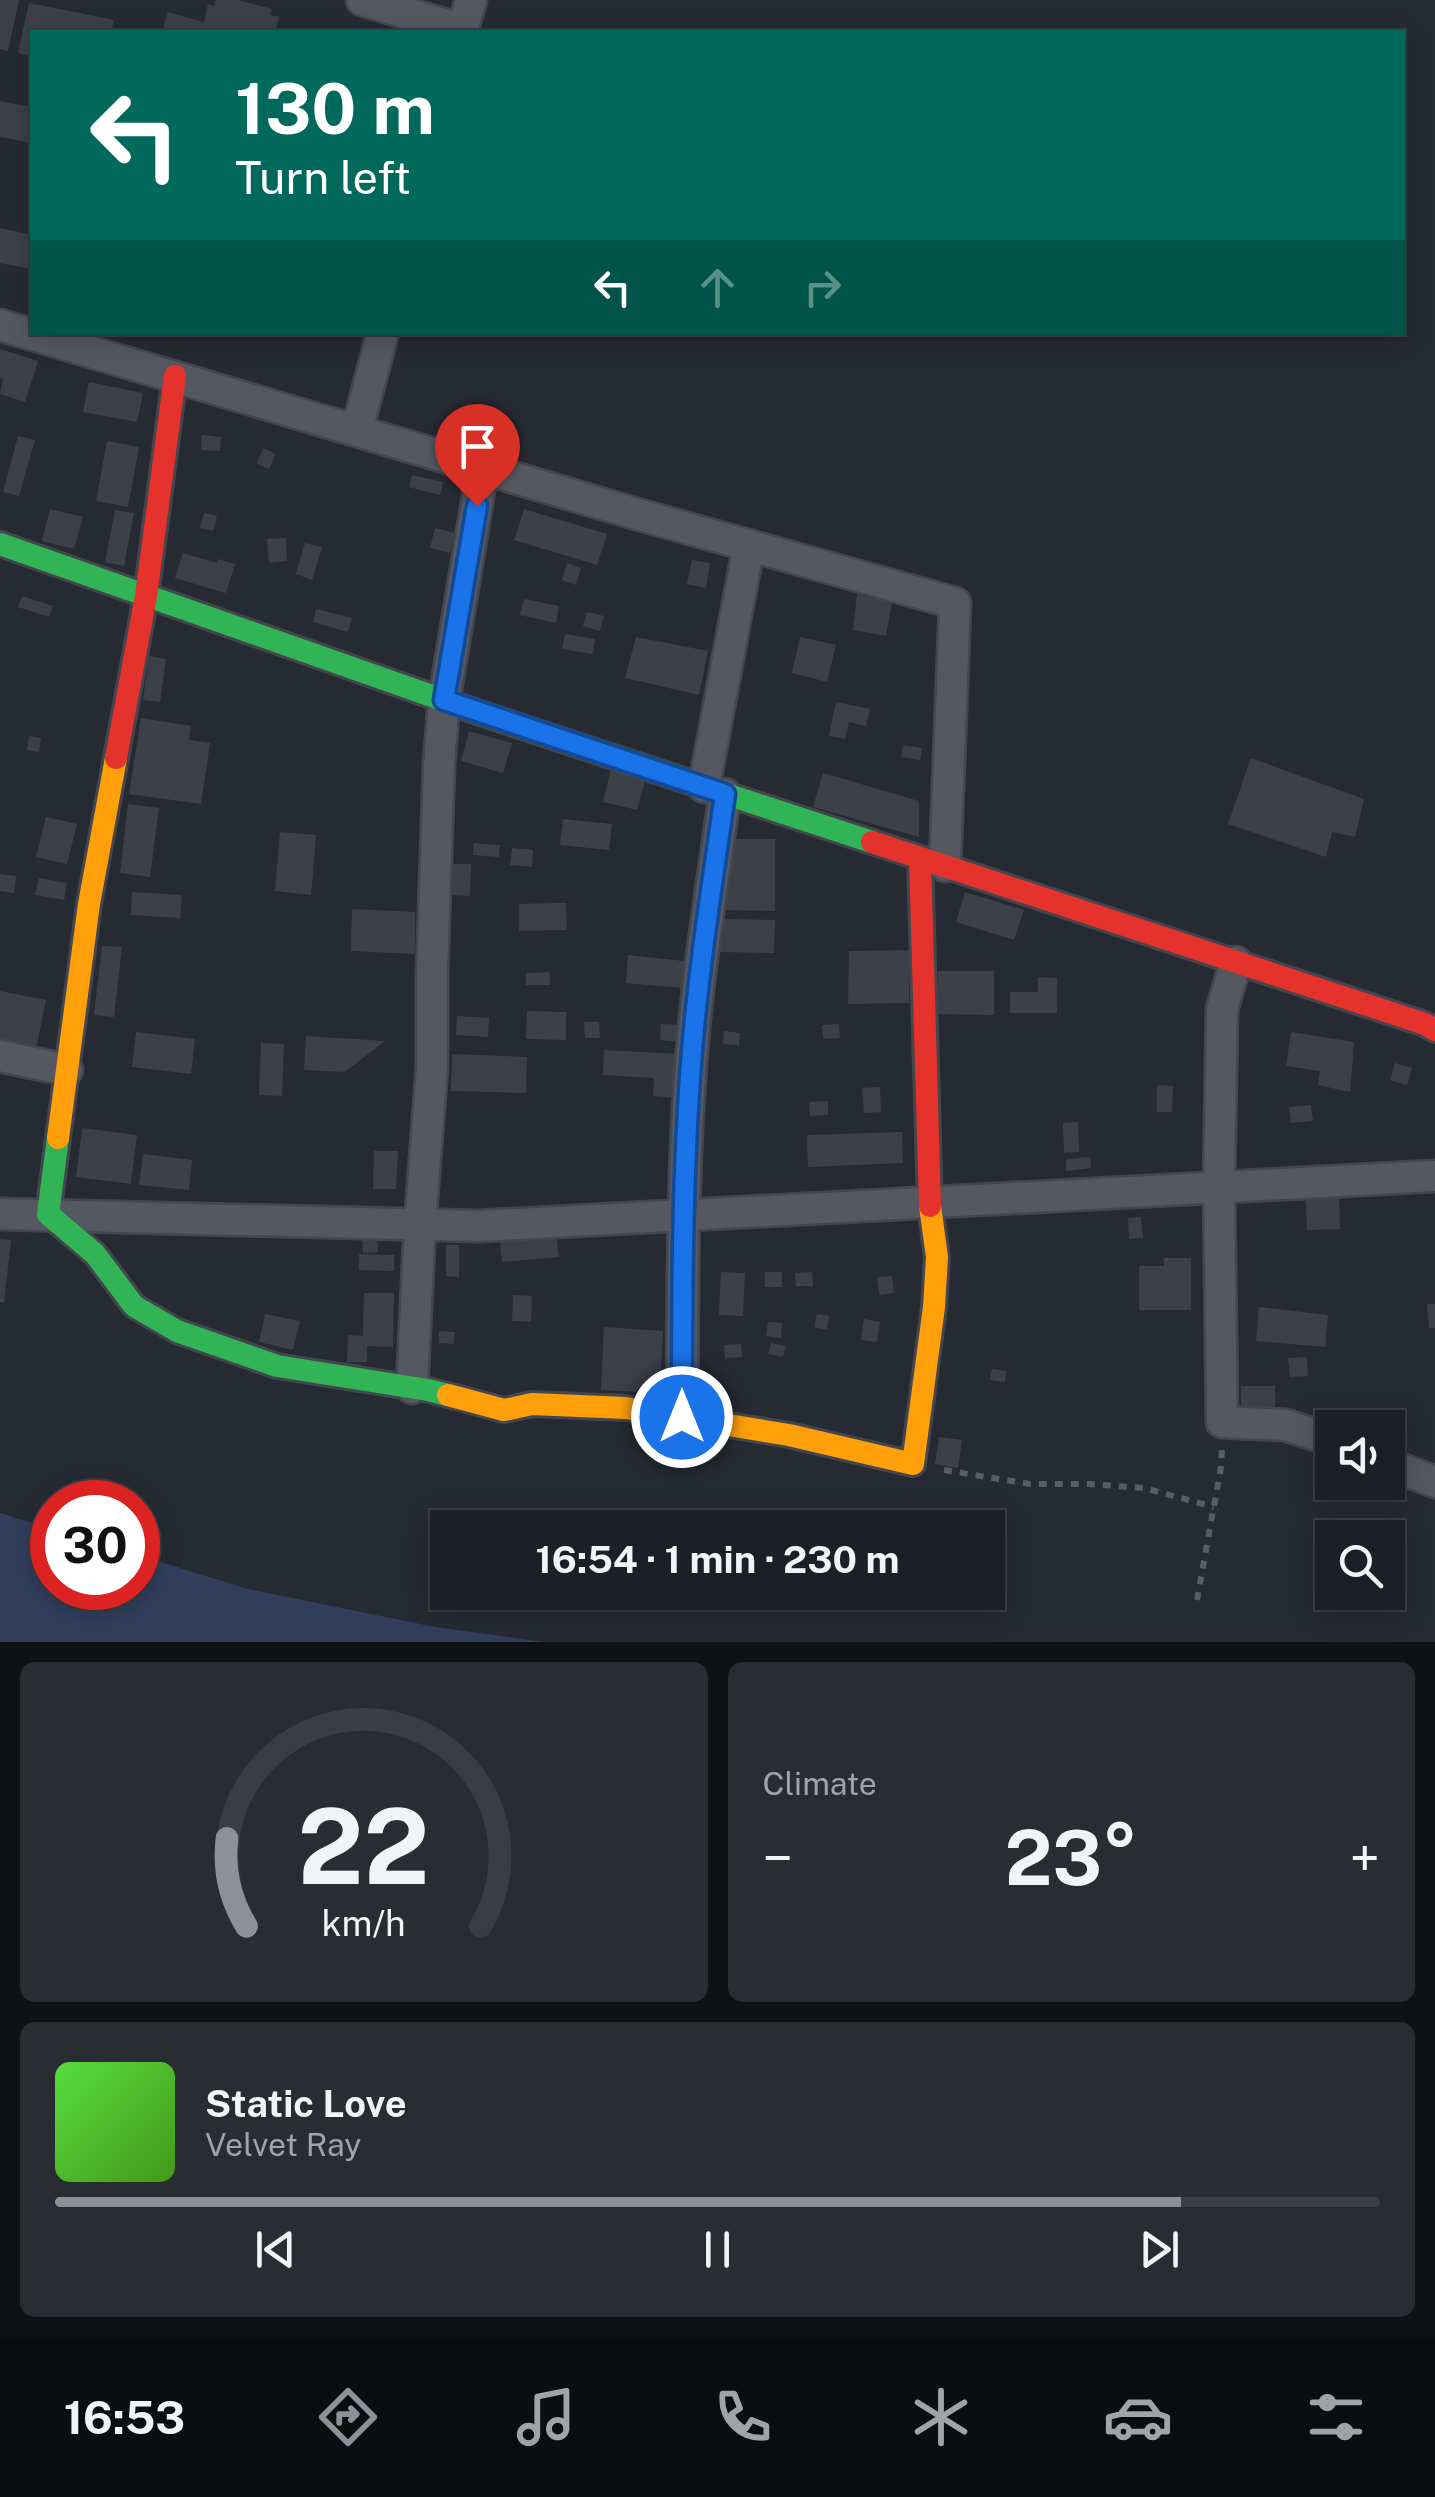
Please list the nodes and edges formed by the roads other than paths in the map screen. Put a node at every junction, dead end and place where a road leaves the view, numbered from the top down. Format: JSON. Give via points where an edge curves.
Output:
{"nodes":[{"id":1,"x":362,"y":0,"type":"edge"},
{"id":2,"x":471,"y":0,"type":"edge"},
{"id":3,"x":459,"y":30,"type":"edge"},
{"id":4,"x":462,"y":30,"type":"edge"},
{"id":5,"x":0,"y":326,"type":"edge"},
{"id":6,"x":30,"y":335,"type":"edge"},
{"id":7,"x":32,"y":335,"type":"edge"},
{"id":8,"x":382,"y":335,"type":"edge"},
{"id":9,"x":175,"y":376,"type":"junction"},
{"id":10,"x":357,"y":430,"type":"junction"},
{"id":11,"x":483,"y":467,"type":"junction"},
{"id":12,"x":0,"y":544,"type":"edge"},
{"id":13,"x":749,"y":545,"type":"junction"},
{"id":14,"x":146,"y":596,"type":"junction"},
{"id":15,"x":444,"y":700,"type":"junction"},
{"id":16,"x":714,"y":790,"type":"junction"},
{"id":17,"x":932,"y":862,"type":"junction"},
{"id":18,"x":1236,"y":962,"type":"junction"},
{"id":19,"x":1435,"y":1030,"type":"edge"},
{"id":20,"x":0,"y":1056,"type":"edge"},
{"id":21,"x":67,"y":1070,"type":"junction"},
{"id":22,"x":1435,"y":1176,"type":"edge"},
{"id":23,"x":1219,"y":1187,"type":"junction"},
{"id":24,"x":929,"y":1202,"type":"junction"},
{"id":25,"x":0,"y":1214,"type":"edge"},
{"id":26,"x":48,"y":1214,"type":"junction"},
{"id":27,"x":684,"y":1216,"type":"junction"},
{"id":28,"x":420,"y":1225,"type":"junction"},
{"id":29,"x":412,"y":1388,"type":"junction"},
{"id":30,"x":682,"y":1417,"type":"junction"},
{"id":31,"x":1315,"y":1435,"type":"edge"},
{"id":32,"x":1405,"y":1471,"type":"edge"},
{"id":33,"x":1435,"y":1482,"type":"edge"}],
"edges":[{"from":1,"to":3,"type":"street"},
{"from":2,"to":4,"type":"street"},
{"from":5,"to":6,"type":"street"},
{"from":7,"to":9,"type":"street"},
{"from":8,"to":10,"type":"street"},
{"from":9,"to":10,"type":"street"},
{"from":9,"to":14,"type":"street"},
{"from":10,"to":11,"type":"street"},
{"from":11,"to":13,"type":"street"},
{"from":11,"to":15,"type":"street"},
{"from":12,"to":14,"type":"street"},
{"from":13,"to":16,"type":"street"},
{"from":13,"to":17,"type":"street","via":[[955,604]]},
{"from":14,"to":15,"type":"street"},
{"from":14,"to":21,"type":"street","via":[[89,904]]},
{"from":15,"to":16,"type":"street"},
{"from":15,"to":28,"type":"street"},
{"from":16,"to":17,"type":"street"},
{"from":16,"to":27,"type":"street"},
{"from":17,"to":18,"type":"street"},
{"from":17,"to":24,"type":"street"},
{"from":18,"to":19,"type":"street"},
{"from":18,"to":23,"type":"street","via":[[1222,1008]]},
{"from":20,"to":21,"type":"street"},
{"from":21,"to":26,"type":"street"},
{"from":22,"to":23,"type":"street"},
{"from":23,"to":24,"type":"street"},
{"from":23,"to":31,"type":"street","via":[[1222,1422],[1285,1425]]},
{"from":24,"to":27,"type":"street"},
{"from":24,"to":30,"type":"street","via":[[937,1258],[913,1464]]},
{"from":25,"to":26,"type":"street"},
{"from":26,"to":28,"type":"street"},
{"from":26,"to":29,"type":"street","via":[[96,1254],[134,1306],[178,1331],[276,1366]]},
{"from":27,"to":28,"type":"street"},
{"from":27,"to":30,"type":"street"},
{"from":28,"to":29,"type":"street"},
{"from":29,"to":30,"type":"street","via":[[504,1410],[532,1404]]},
{"from":32,"to":33,"type":"street"}]}
